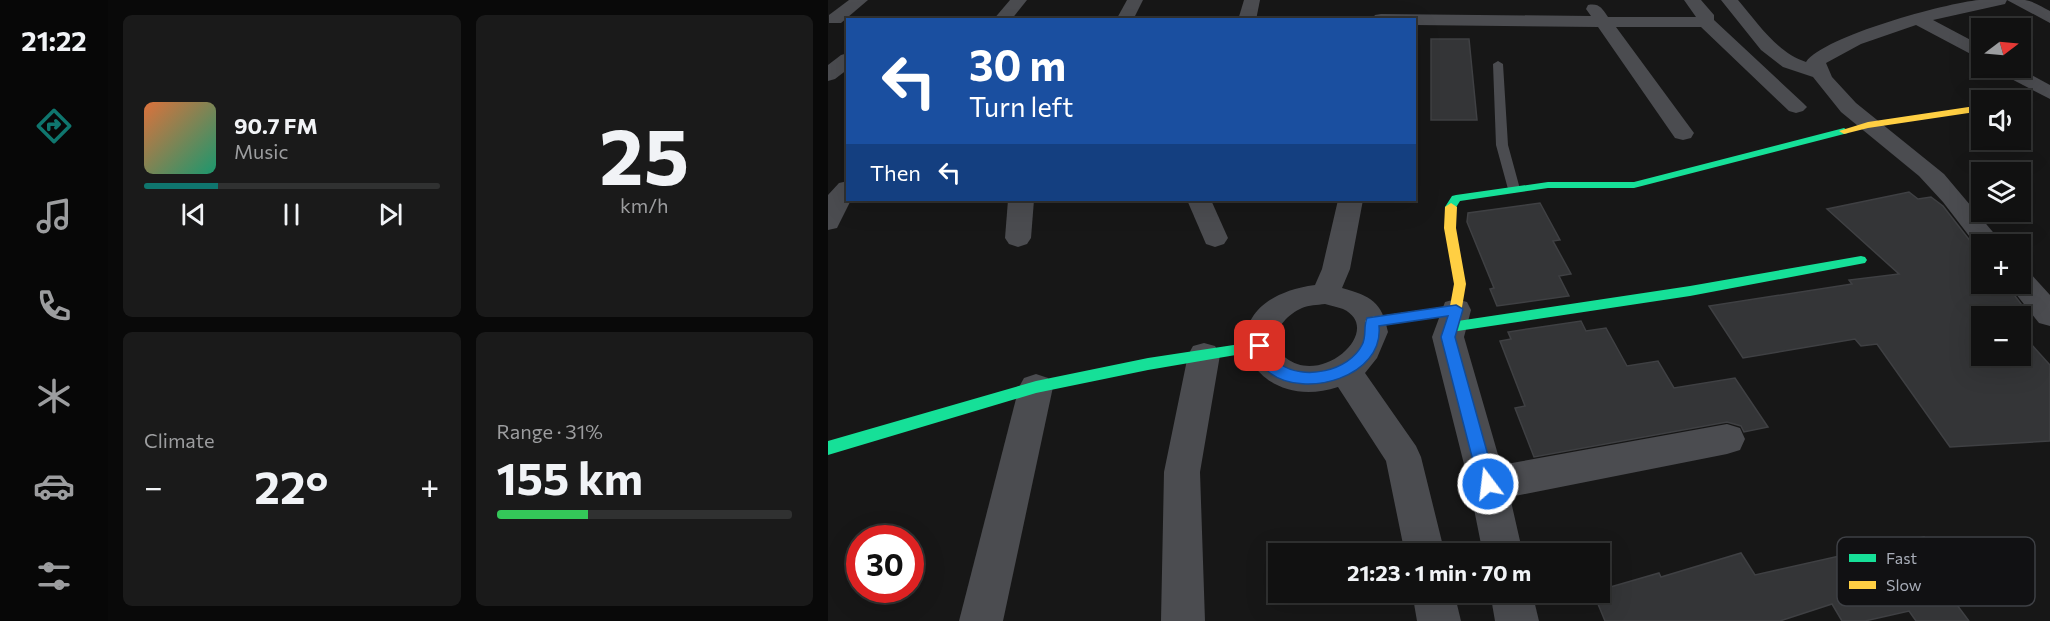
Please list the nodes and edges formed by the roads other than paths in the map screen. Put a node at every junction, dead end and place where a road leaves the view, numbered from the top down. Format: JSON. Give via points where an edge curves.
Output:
{"nodes":[{"id":1,"x":860,"y":0,"type":"edge"},
{"id":2,"x":1019,"y":0,"type":"edge"},
{"id":3,"x":1135,"y":0,"type":"edge"},
{"id":4,"x":1252,"y":0,"type":"edge"},
{"id":5,"x":1379,"y":0,"type":"edge"},
{"id":6,"x":1482,"y":0,"type":"edge"},
{"id":7,"x":1588,"y":0,"type":"edge"},
{"id":8,"x":1692,"y":0,"type":"edge"},
{"id":9,"x":1729,"y":0,"type":"edge"},
{"id":10,"x":1999,"y":0,"type":"edge"},
{"id":11,"x":2015,"y":0,"type":"edge"},
{"id":12,"x":1003,"y":18,"type":"edge"},
{"id":13,"x":1125,"y":18,"type":"edge"},
{"id":14,"x":1248,"y":18,"type":"edge"},
{"id":15,"x":1381,"y":18,"type":"edge"},
{"id":16,"x":2050,"y":18,"type":"edge"},
{"id":17,"x":835,"y":19,"type":"dead end"},
{"id":18,"x":1416,"y":19,"type":"edge"},
{"id":19,"x":1917,"y":19,"type":"junction"},
{"id":20,"x":1488,"y":20,"type":"junction"},
{"id":21,"x":1602,"y":20,"type":"junction"},
{"id":22,"x":1706,"y":21,"type":"junction"},
{"id":23,"x":1971,"y":48,"type":"edge"},
{"id":24,"x":846,"y":61,"type":"edge"},
{"id":25,"x":1498,"y":64,"type":"dead end"},
{"id":26,"x":1821,"y":74,"type":"junction"},
{"id":27,"x":828,"y":75,"type":"edge"},
{"id":28,"x":2023,"y":78,"type":"edge"},
{"id":29,"x":2050,"y":93,"type":"edge"},
{"id":30,"x":2050,"y":99,"type":"edge"},
{"id":31,"x":2031,"y":102,"type":"edge"},
{"id":32,"x":1796,"y":107,"type":"dead end"},
{"id":33,"x":1971,"y":110,"type":"edge"},
{"id":34,"x":1868,"y":125,"type":"junction"},
{"id":35,"x":1683,"y":133,"type":"dead end"},
{"id":36,"x":846,"y":187,"type":"edge"},
{"id":37,"x":828,"y":189,"type":"edge"},
{"id":38,"x":846,"y":189,"type":"edge"},
{"id":39,"x":1514,"y":189,"type":"junction"},
{"id":40,"x":1022,"y":201,"type":"edge"},
{"id":41,"x":1199,"y":201,"type":"edge"},
{"id":42,"x":1350,"y":201,"type":"edge"},
{"id":43,"x":828,"y":222,"type":"edge"},
{"id":44,"x":1982,"y":234,"type":"edge"},
{"id":45,"x":1018,"y":238,"type":"dead end"},
{"id":46,"x":1215,"y":238,"type":"dead end"},
{"id":47,"x":1862,"y":260,"type":"dead end"},
{"id":48,"x":2031,"y":293,"type":"edge"},
{"id":49,"x":1325,"y":294,"type":"junction"},
{"id":50,"x":2050,"y":315,"type":"edge"},
{"id":51,"x":1454,"y":318,"type":"junction"},
{"id":52,"x":1372,"y":322,"type":"junction"},
{"id":53,"x":1260,"y":346,"type":"junction"},
{"id":54,"x":1204,"y":355,"type":"junction"},
{"id":55,"x":1345,"y":370,"type":"junction"},
{"id":56,"x":1036,"y":387,"type":"junction"},
{"id":57,"x":1727,"y":439,"type":"dead end"},
{"id":58,"x":828,"y":448,"type":"edge"},
{"id":59,"x":1488,"y":484,"type":"junction"},
{"id":60,"x":1423,"y":543,"type":"edge"},
{"id":61,"x":1501,"y":543,"type":"edge"},
{"id":62,"x":1435,"y":603,"type":"edge"},
{"id":63,"x":1513,"y":603,"type":"edge"},
{"id":64,"x":981,"y":621,"type":"edge"},
{"id":65,"x":1183,"y":621,"type":"edge"},
{"id":66,"x":1439,"y":621,"type":"edge"},
{"id":67,"x":1517,"y":621,"type":"edge"}],
"edges":[{"from":1,"to":17,"type":"street"},
{"from":2,"to":12,"type":"street"},
{"from":3,"to":13,"type":"street"},
{"from":4,"to":14,"type":"street"},
{"from":5,"to":15,"type":"street"},
{"from":6,"to":20,"type":"street"},
{"from":7,"to":21,"type":"street"},
{"from":8,"to":22,"type":"street"},
{"from":9,"to":26,"type":"street","via":[[1768,45],[1790,63]]},
{"from":10,"to":19,"type":"street"},
{"from":11,"to":16,"type":"street"},
{"from":18,"to":20,"type":"street"},
{"from":19,"to":23,"type":"street"},
{"from":19,"to":26,"type":"street","via":[[1855,40],[1820,58],[1816,62]]},
{"from":20,"to":21,"type":"street"},
{"from":21,"to":22,"type":"street"},
{"from":21,"to":35,"type":"street"},
{"from":22,"to":32,"type":"street"},
{"from":24,"to":27,"type":"street"},
{"from":25,"to":39,"type":"lane","via":[[1502,145]]},
{"from":26,"to":34,"type":"street"},
{"from":28,"to":29,"type":"street"},
{"from":30,"to":31,"type":"street"},
{"from":33,"to":34,"type":"street"},
{"from":34,"to":39,"type":"street","via":[[1634,185]]},
{"from":34,"to":44,"type":"street","via":[[1928,171]]},
{"from":36,"to":37,"type":"street"},
{"from":38,"to":43,"type":"street"},
{"from":39,"to":51,"type":"street","via":[[1456,198],[1451,205],[1451,234],[1461,283]]},
{"from":40,"to":45,"type":"street"},
{"from":41,"to":46,"type":"street"},
{"from":42,"to":49,"type":"street","via":[[1336,269]]},
{"from":47,"to":51,"type":"street","via":[[1690,291]]},
{"from":48,"to":50,"type":"street"},
{"from":49,"to":52,"type":"street","via":[[1355,302],[1366,310]]},
{"from":49,"to":53,"type":"street","via":[[1300,298],[1278,309],[1267,320]]},
{"from":51,"to":52,"type":"street"},
{"from":51,"to":59,"type":"street","via":[[1448,337]]},
{"from":52,"to":55,"type":"street","via":[[1369,348]]},
{"from":53,"to":54,"type":"street"},
{"from":53,"to":55,"type":"street","via":[[1275,369],[1290,376],[1327,376]]},
{"from":54,"to":56,"type":"street"},
{"from":54,"to":65,"type":"street","via":[[1182,472]]},
{"from":55,"to":60,"type":"street","via":[[1403,457]]},
{"from":56,"to":58,"type":"street"},
{"from":56,"to":64,"type":"street"},
{"from":57,"to":59,"type":"street"},
{"from":59,"to":61,"type":"street"},
{"from":62,"to":66,"type":"street"},
{"from":63,"to":67,"type":"street"}]}
